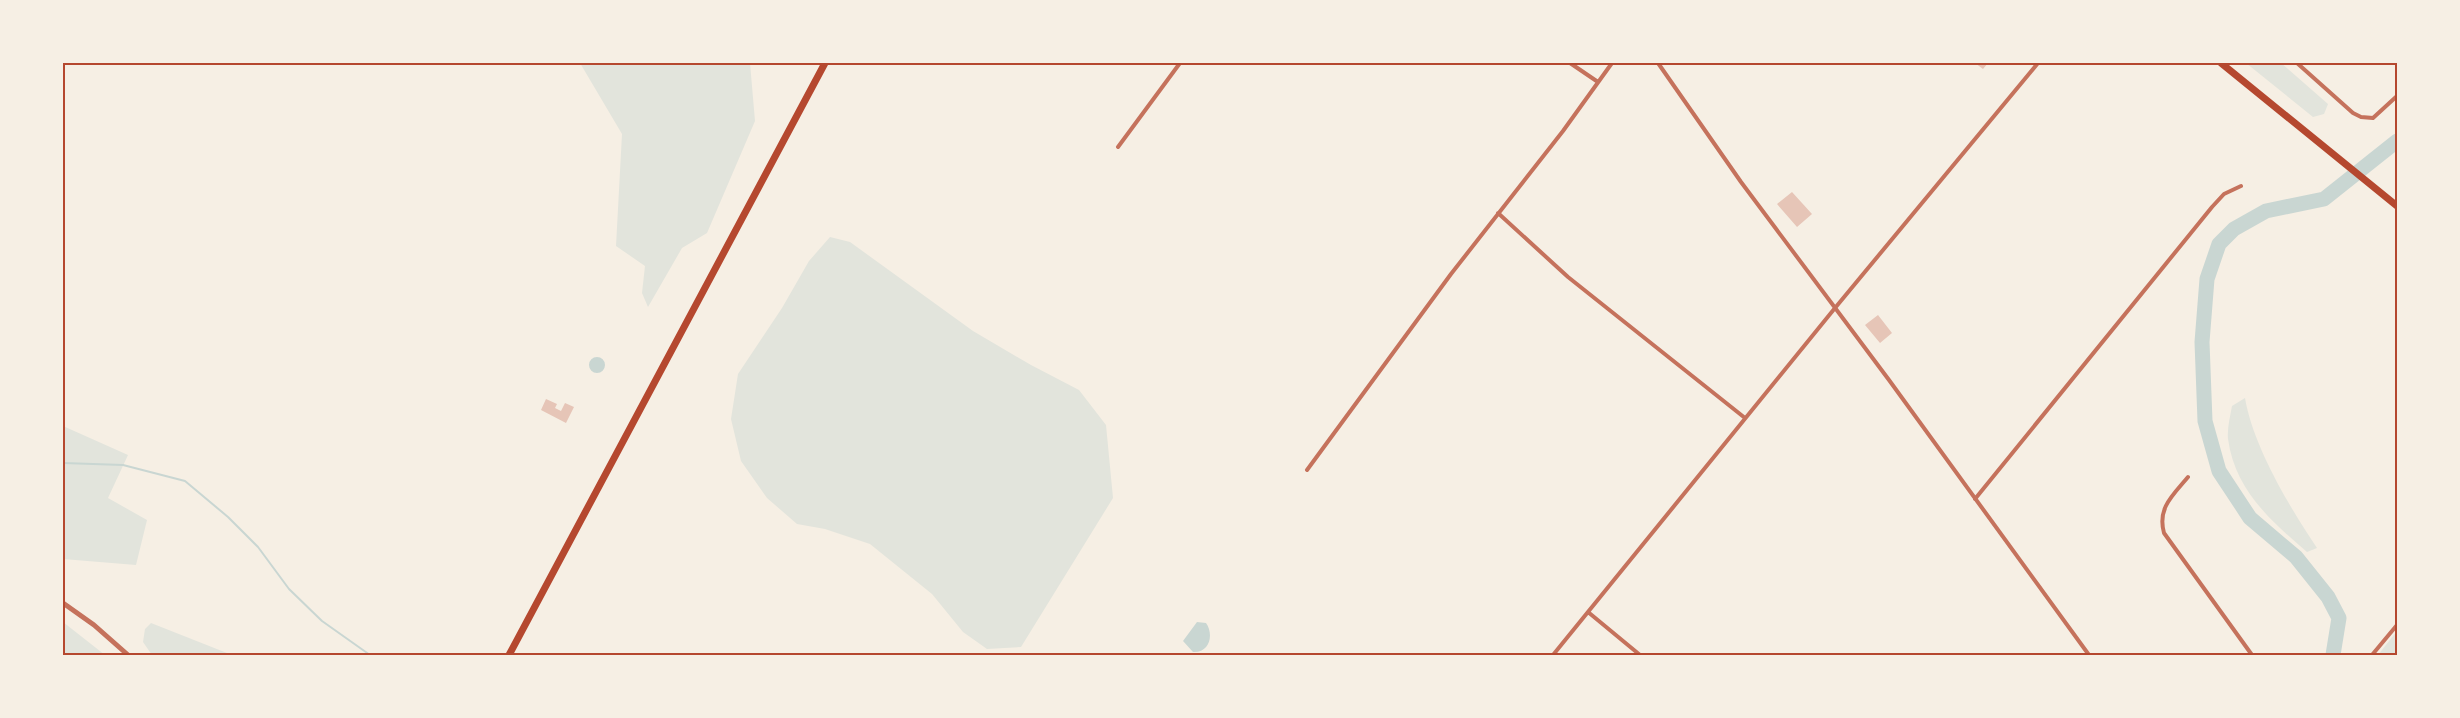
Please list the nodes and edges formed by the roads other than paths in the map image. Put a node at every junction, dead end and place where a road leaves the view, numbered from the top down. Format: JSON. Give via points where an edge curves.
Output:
{"nodes":[{"id":1,"x":825,"y":63,"type":"edge"},
{"id":2,"x":1180,"y":63,"type":"edge"},
{"id":3,"x":1570,"y":63,"type":"edge"},
{"id":4,"x":1612,"y":63,"type":"edge"},
{"id":5,"x":1658,"y":63,"type":"edge"},
{"id":6,"x":2038,"y":63,"type":"edge"},
{"id":7,"x":2221,"y":63,"type":"edge"},
{"id":8,"x":2297,"y":63,"type":"edge"},
{"id":9,"x":1598,"y":82,"type":"junction"},
{"id":10,"x":2397,"y":96,"type":"edge"},
{"id":11,"x":1118,"y":147,"type":"dead end"},
{"id":12,"x":2241,"y":186,"type":"dead end"},
{"id":13,"x":2397,"y":206,"type":"edge"},
{"id":14,"x":1498,"y":213,"type":"junction"},
{"id":15,"x":1835,"y":308,"type":"junction"},
{"id":16,"x":1745,"y":418,"type":"junction"},
{"id":17,"x":1307,"y":470,"type":"dead end"},
{"id":18,"x":2188,"y":477,"type":"dead end"},
{"id":19,"x":1975,"y":499,"type":"junction"},
{"id":20,"x":63,"y":603,"type":"edge"},
{"id":21,"x":1588,"y":612,"type":"junction"},
{"id":22,"x":2397,"y":625,"type":"edge"},
{"id":23,"x":128,"y":655,"type":"edge"},
{"id":24,"x":508,"y":655,"type":"edge"},
{"id":25,"x":1553,"y":655,"type":"edge"},
{"id":26,"x":1640,"y":655,"type":"edge"},
{"id":27,"x":2089,"y":655,"type":"edge"},
{"id":28,"x":2252,"y":655,"type":"edge"},
{"id":29,"x":2372,"y":655,"type":"edge"}],
"edges":[{"from":1,"to":24,"type":"main road"},
{"from":2,"to":11,"type":"street"},
{"from":3,"to":9,"type":"street"},
{"from":4,"to":9,"type":"street"},
{"from":5,"to":15,"type":"street"},
{"from":6,"to":15,"type":"street"},
{"from":7,"to":13,"type":"main road"},
{"from":8,"to":10,"type":"street","via":[[2361,117],[2373,118]]},
{"from":9,"to":14,"type":"street"},
{"from":12,"to":19,"type":"street","via":[[2224,194],[2212,207]]},
{"from":14,"to":16,"type":"street","via":[[1560,270]]},
{"from":14,"to":17,"type":"street"},
{"from":15,"to":16,"type":"street"},
{"from":15,"to":19,"type":"street"},
{"from":16,"to":21,"type":"street"},
{"from":18,"to":28,"type":"street","via":[[2164,506],[2164,533]]},
{"from":19,"to":27,"type":"street"},
{"from":20,"to":23,"type":"street"},
{"from":21,"to":25,"type":"street"},
{"from":21,"to":26,"type":"street"},
{"from":22,"to":29,"type":"street"}]}
